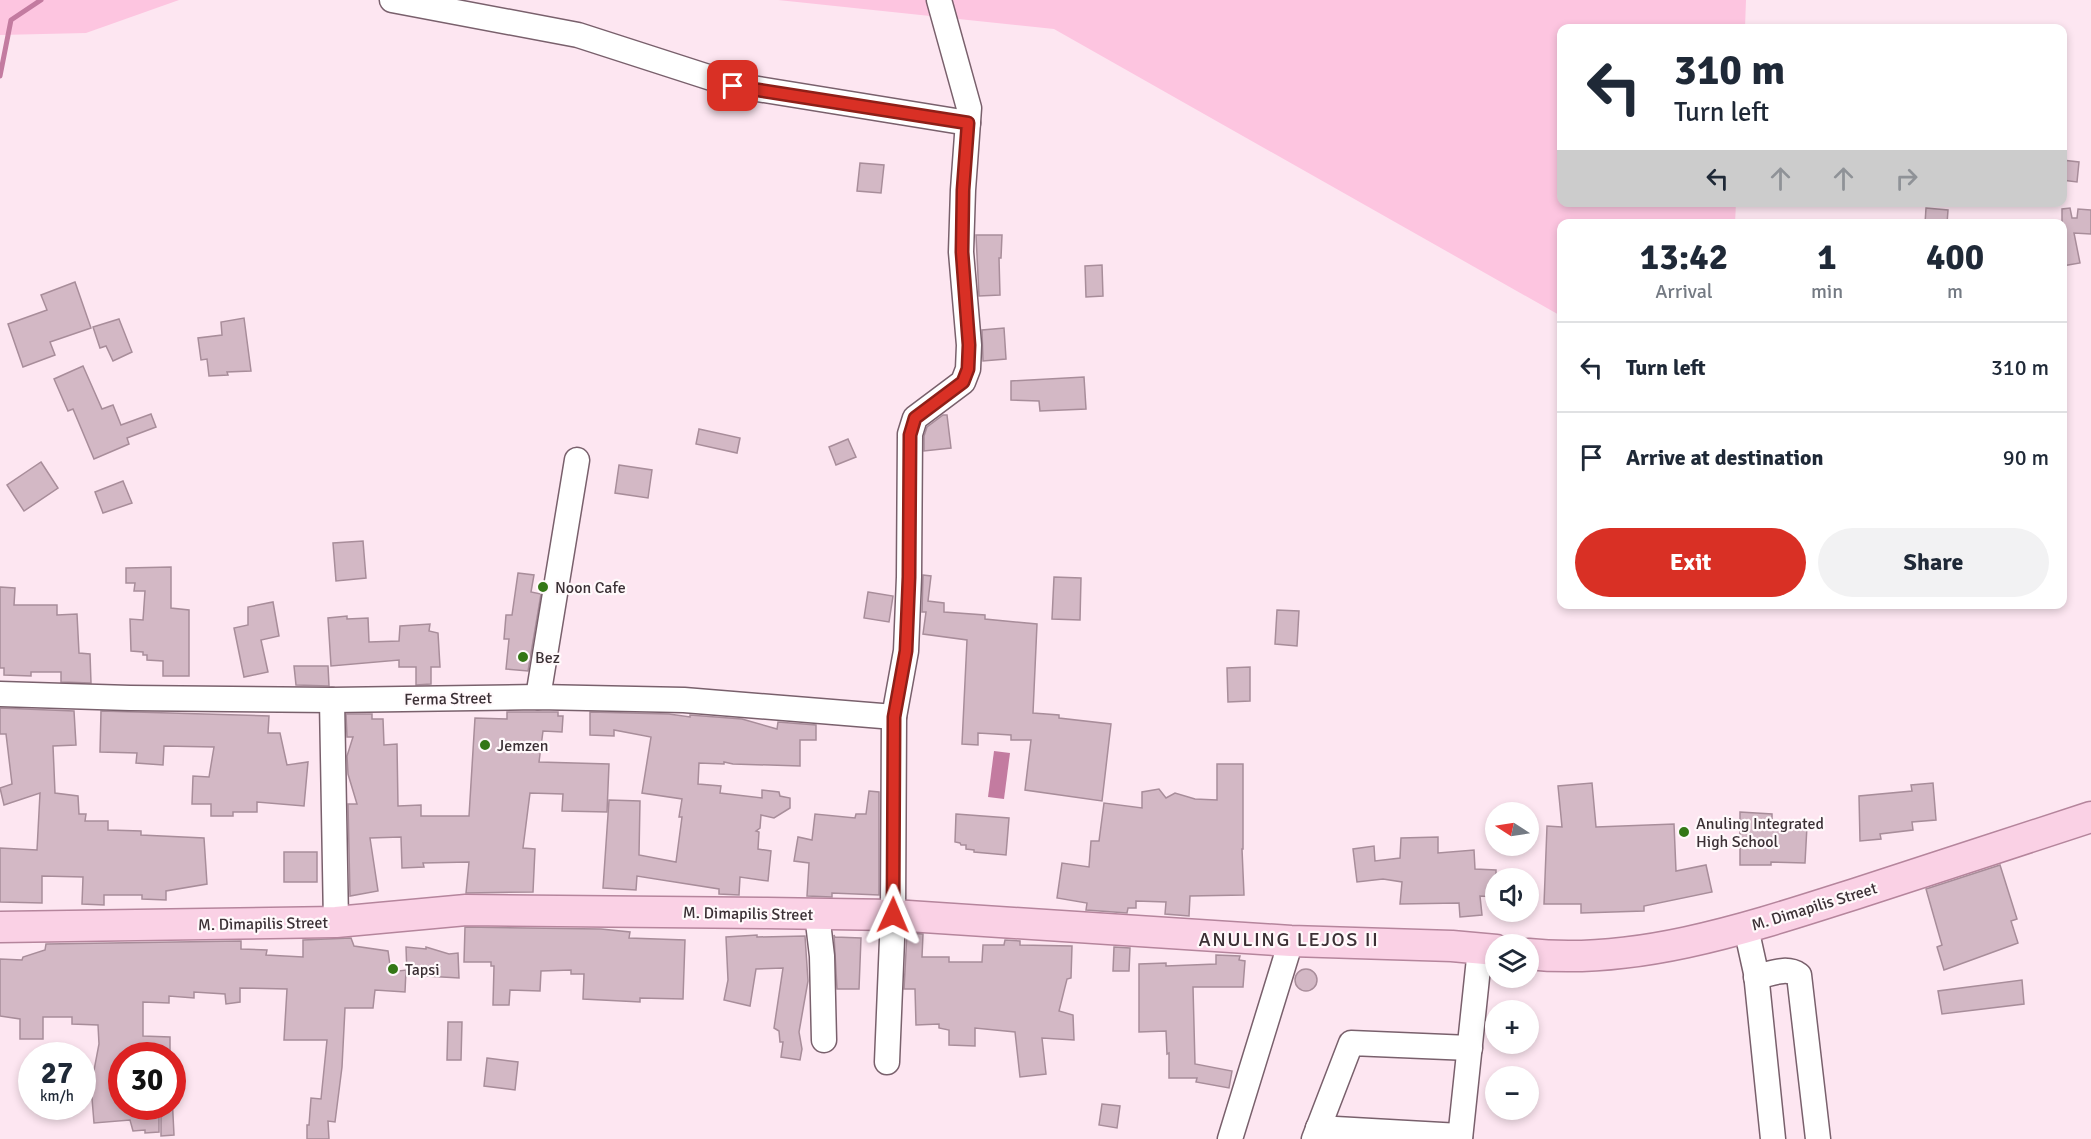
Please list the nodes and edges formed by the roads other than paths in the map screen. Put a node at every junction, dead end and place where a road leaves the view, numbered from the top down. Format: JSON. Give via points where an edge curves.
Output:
{"nodes":[{"id":1,"x":392,"y":0,"type":"edge"},
{"id":2,"x":939,"y":0,"type":"edge"},
{"id":3,"x":968,"y":123,"type":"junction"},
{"id":4,"x":577,"y":460,"type":"dead end"},
{"id":5,"x":0,"y":694,"type":"edge"},
{"id":6,"x":538,"y":697,"type":"junction"},
{"id":7,"x":332,"y":700,"type":"junction"},
{"id":8,"x":894,"y":717,"type":"junction"},
{"id":9,"x":2091,"y":817,"type":"edge"},
{"id":10,"x":817,"y":914,"type":"junction"},
{"id":11,"x":893,"y":915,"type":"junction"},
{"id":12,"x":336,"y":922,"type":"junction"},
{"id":13,"x":0,"y":927,"type":"edge"},
{"id":14,"x":1746,"y":928,"type":"junction"},
{"id":15,"x":1291,"y":940,"type":"junction"},
{"id":16,"x":1485,"y":950,"type":"edge"},
{"id":17,"x":1539,"y":955,"type":"edge"},
{"id":18,"x":1485,"y":966,"type":"edge"},
{"id":19,"x":1756,"y":977,"type":"junction"},
{"id":20,"x":824,"y":1040,"type":"dead end"},
{"id":21,"x":1470,"y":1048,"type":"junction"},
{"id":22,"x":887,"y":1062,"type":"dead end"},
{"id":23,"x":1316,"y":1134,"type":"edge"},
{"id":24,"x":1460,"y":1138,"type":"edge"},
{"id":25,"x":1230,"y":1139,"type":"edge"},
{"id":26,"x":1773,"y":1139,"type":"edge"},
{"id":27,"x":1818,"y":1139,"type":"edge"}],
"edges":[{"from":1,"to":3,"type":"street","via":[[578,35],[733,86]]},
{"from":2,"to":3,"type":"street","via":[[969,108]]},
{"from":3,"to":8,"type":"street","via":[[962,252],[968,369],[963,382],[915,418],[910,435],[906,651]]},
{"from":4,"to":6,"type":"street"},
{"from":5,"to":7,"type":"street","name":"Ferma Street"},
{"from":6,"to":7,"type":"street","name":"Ferma Street"},
{"from":6,"to":8,"type":"street","name":"Ferma Street","via":[[684,700]]},
{"from":7,"to":12,"type":"street"},
{"from":8,"to":11,"type":"street"},
{"from":9,"to":14,"type":"main road","name":"M. Dimapilis Street"},
{"from":10,"to":11,"type":"main road","name":"M. Dimapilis Street"},
{"from":10,"to":12,"type":"main road","name":"M. Dimapilis Street","via":[[466,910]]},
{"from":10,"to":20,"type":"street"},
{"from":11,"to":15,"type":"main road","name":"M. Dimapilis Street"},
{"from":11,"to":22,"type":"street"},
{"from":12,"to":13,"type":"main road","name":"M. Dimapilis Street"},
{"from":14,"to":17,"type":"main road","name":"M. Dimapilis Street","via":[[1607,955]]},
{"from":14,"to":19,"type":"street"},
{"from":15,"to":16,"type":"main road","name":"M. Dimapilis Street"},
{"from":15,"to":25,"type":"street"},
{"from":18,"to":21,"type":"street"},
{"from":19,"to":26,"type":"street"},
{"from":19,"to":27,"type":"street","via":[[1783,971],[1799,975]]},
{"from":21,"to":23,"type":"street","via":[[1351,1043]]},
{"from":21,"to":24,"type":"street"},
{"from":23,"to":24,"type":"street"}]}
